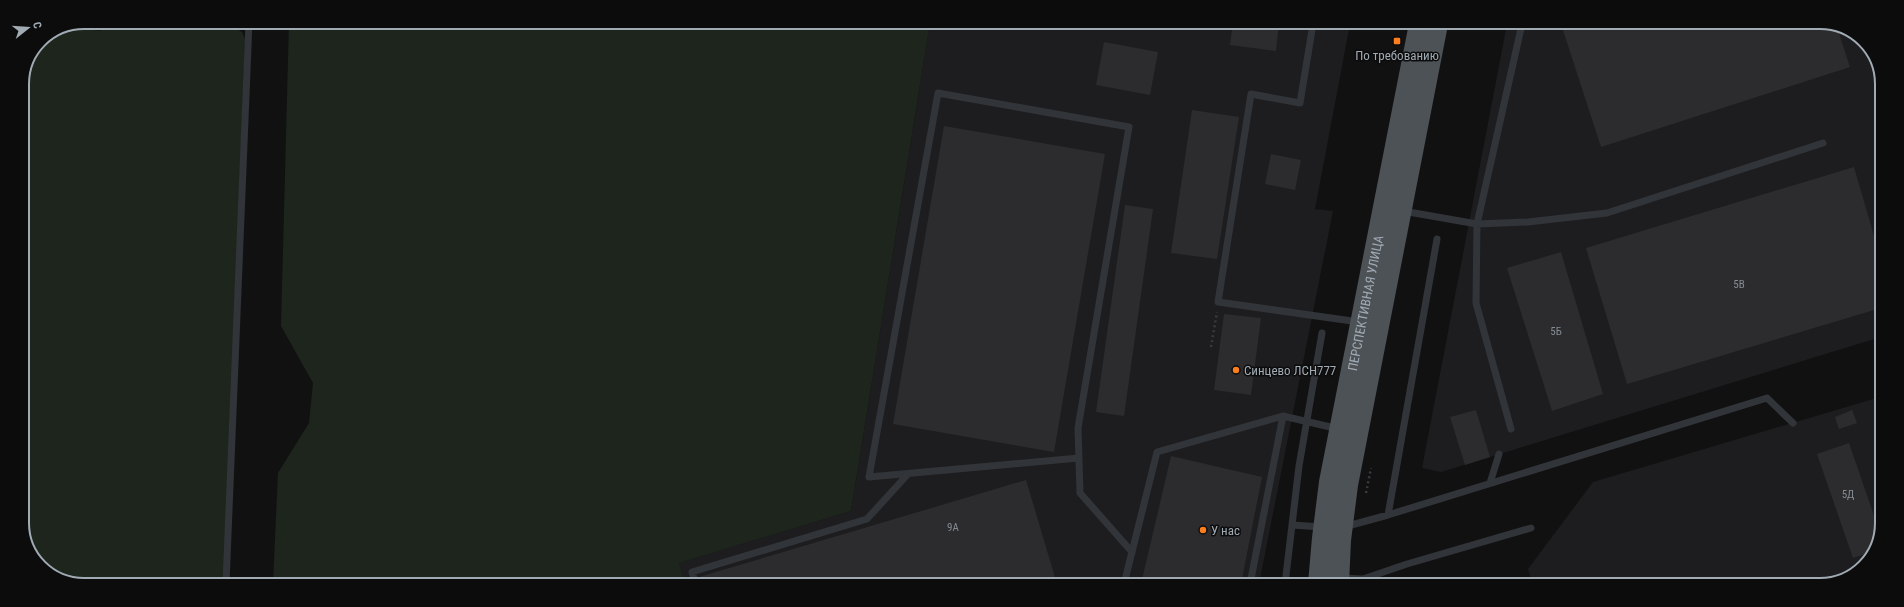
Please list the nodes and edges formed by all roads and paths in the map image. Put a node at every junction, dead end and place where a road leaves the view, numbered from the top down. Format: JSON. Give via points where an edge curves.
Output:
{"nodes":[{"id":1,"x":249,"y":29,"type":"edge"},
{"id":2,"x":1312,"y":29,"type":"edge"},
{"id":3,"x":1419,"y":29,"type":"edge"},
{"id":4,"x":1436,"y":29,"type":"edge"},
{"id":5,"x":1521,"y":29,"type":"edge"},
{"id":6,"x":1823,"y":143,"type":"dead end"},
{"id":7,"x":1392,"y":208,"type":"junction"},
{"id":8,"x":1477,"y":224,"type":"junction"},
{"id":9,"x":1437,"y":239,"type":"dead end"},
{"id":10,"x":1218,"y":302,"type":"junction"},
{"id":11,"x":1369,"y":324,"type":"junction"},
{"id":12,"x":1322,"y":333,"type":"dead end"},
{"id":13,"x":1211,"y":347,"type":"dead end"},
{"id":14,"x":1283,"y":416,"type":"junction"},
{"id":15,"x":1306,"y":421,"type":"junction"},
{"id":16,"x":1793,"y":423,"type":"dead end"},
{"id":17,"x":1511,"y":429,"type":"dead end"},
{"id":18,"x":1348,"y":431,"type":"junction"},
{"id":19,"x":1499,"y":454,"type":"dead end"},
{"id":20,"x":1079,"y":458,"type":"junction"},
{"id":21,"x":908,"y":474,"type":"junction"},
{"id":22,"x":1490,"y":484,"type":"junction"},
{"id":23,"x":1388,"y":515,"type":"junction"},
{"id":24,"x":1292,"y":525,"type":"junction"},
{"id":25,"x":1333,"y":527,"type":"junction"},
{"id":26,"x":1531,"y":528,"type":"dead end"},
{"id":27,"x":1132,"y":552,"type":"junction"},
{"id":28,"x":226,"y":578,"type":"edge"},
{"id":29,"x":694,"y":578,"type":"edge"},
{"id":30,"x":1126,"y":578,"type":"edge"},
{"id":31,"x":1251,"y":578,"type":"edge"},
{"id":32,"x":1286,"y":578,"type":"edge"},
{"id":33,"x":1329,"y":578,"type":"edge"},
{"id":34,"x":1366,"y":578,"type":"edge"}],
"edges":[{"from":1,"to":28,"type":"lane"},
{"from":2,"to":10,"type":"lane","via":[[1300,103],[1251,94]]},
{"from":3,"to":7,"type":"main road","name":"ПЕРСПЕКТИВНАЯ УЛИЦА"},
{"from":4,"to":7,"type":"main road","name":"ПЕРСПЕКТИВНАЯ УЛИЦА"},
{"from":5,"to":8,"type":"lane"},
{"from":6,"to":8,"type":"lane","via":[[1607,213],[1528,222]]},
{"from":7,"to":8,"type":"lane"},
{"from":7,"to":11,"type":"main road","name":"ПЕРСПЕКТИВНАЯ УЛИЦА"},
{"from":8,"to":17,"type":"lane","via":[[1476,303]]},
{"from":9,"to":23,"type":"lane"},
{"from":10,"to":11,"type":"lane"},
{"from":10,"to":13,"type":"path"},
{"from":11,"to":18,"type":"main road","name":"ПЕРСПЕКТИВНАЯ УЛИЦА"},
{"from":12,"to":15,"type":"lane"},
{"from":14,"to":15,"type":"lane"},
{"from":14,"to":27,"type":"lane","via":[[1157,452]]},
{"from":14,"to":31,"type":"lane"},
{"from":15,"to":18,"type":"lane"},
{"from":15,"to":24,"type":"lane"},
{"from":16,"to":22,"type":"lane","via":[[1767,398]]},
{"from":18,"to":25,"type":"main road","name":"ПЕРСПЕКТИВНАЯ УЛИЦА","via":[[1347,485]]},
{"from":19,"to":22,"type":"lane"},
{"from":20,"to":21,"type":"lane"},
{"from":20,"to":21,"type":"lane","via":[[1078,428],[1129,127],[938,93],[869,478]]},
{"from":20,"to":27,"type":"lane","via":[[1080,493]]},
{"from":21,"to":29,"type":"lane","via":[[867,519],[692,572]]},
{"from":22,"to":23,"type":"lane"},
{"from":23,"to":25,"type":"lane"},
{"from":24,"to":25,"type":"lane"},
{"from":24,"to":32,"type":"lane"},
{"from":25,"to":33,"type":"main road","name":"ПЕРСПЕКТИВНАЯ УЛИЦА"},
{"from":26,"to":34,"type":"lane"},
{"from":27,"to":30,"type":"lane"}]}
